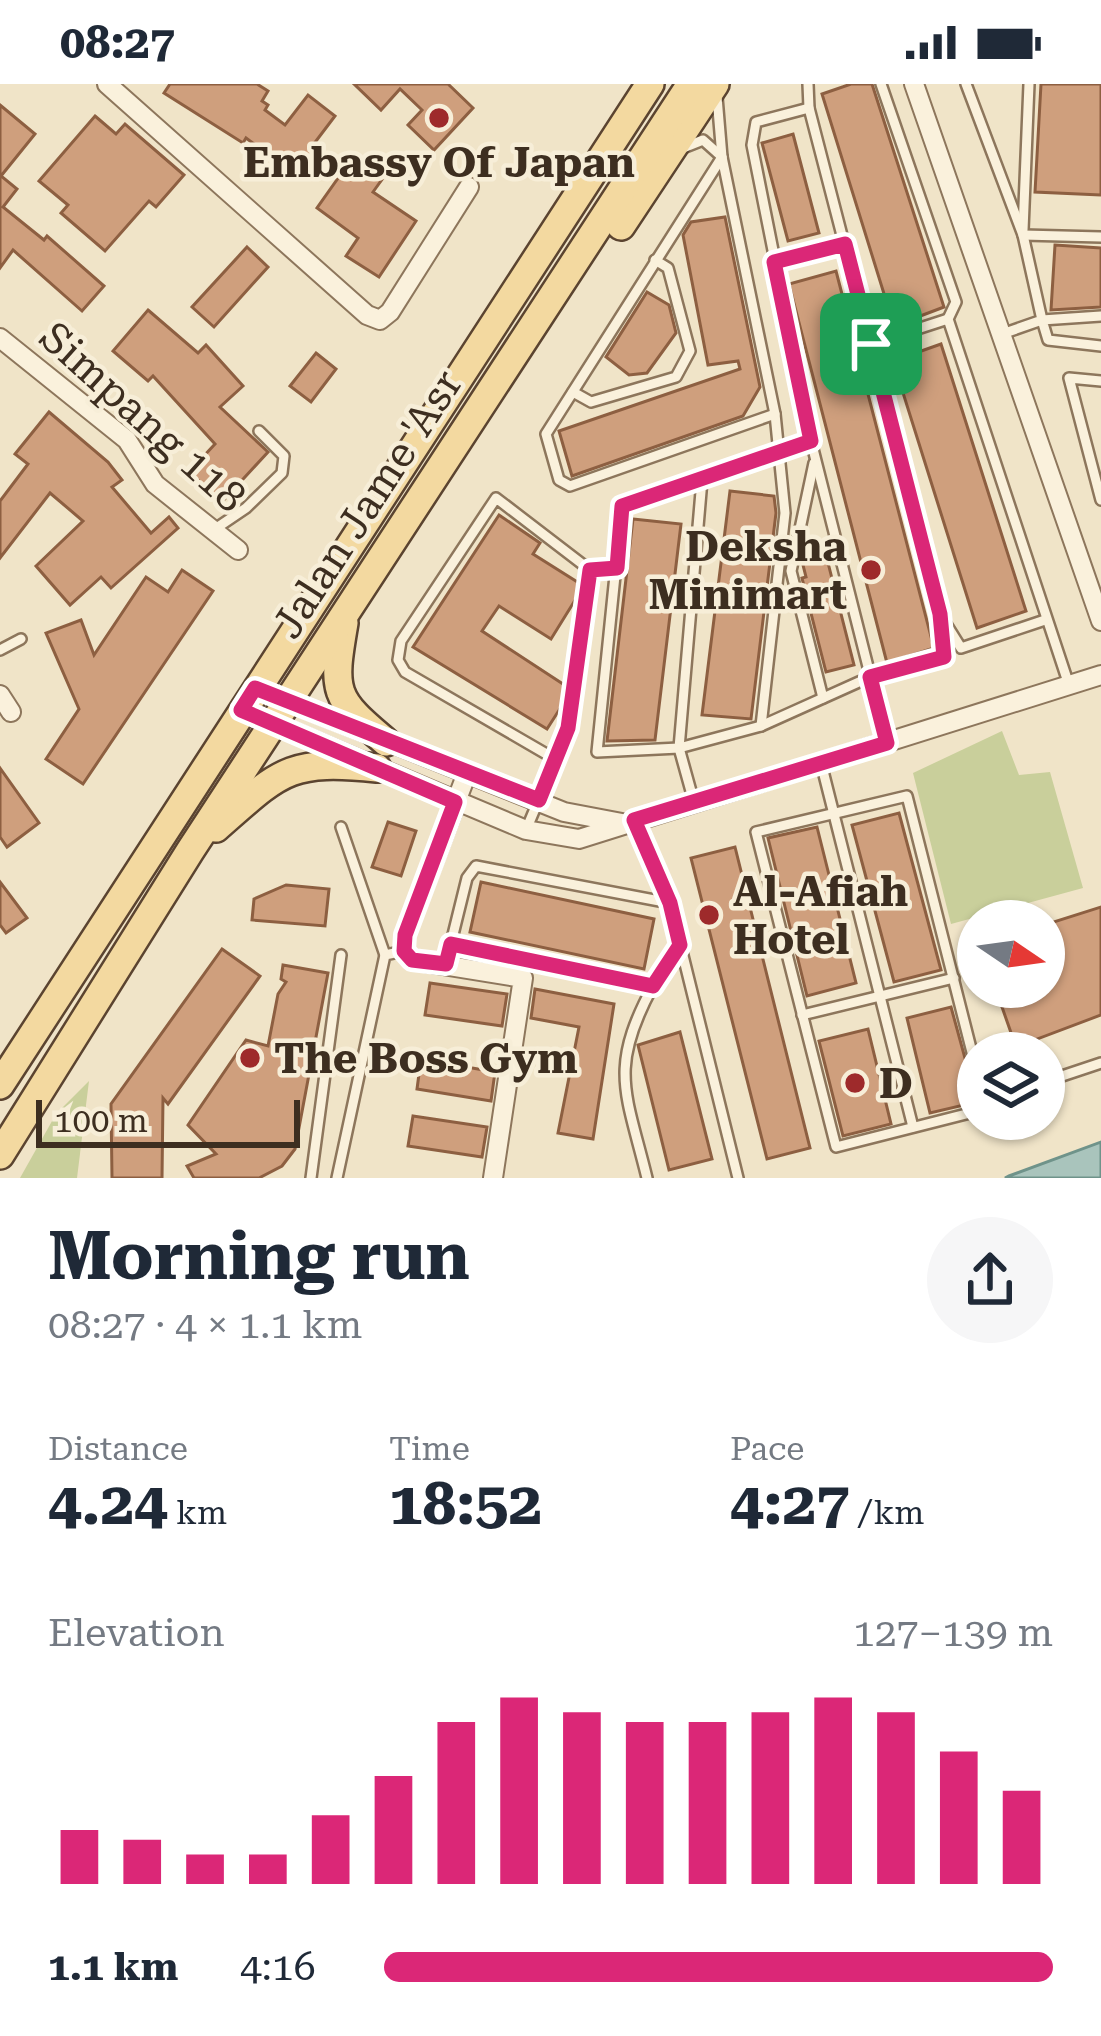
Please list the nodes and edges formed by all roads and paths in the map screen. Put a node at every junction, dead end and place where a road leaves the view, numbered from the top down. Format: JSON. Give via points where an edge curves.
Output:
{"nodes":[{"id":1,"x":107,"y":84,"type":"edge"},
{"id":2,"x":650,"y":84,"type":"edge"},
{"id":3,"x":691,"y":84,"type":"edge"},
{"id":4,"x":718,"y":84,"type":"edge"},
{"id":5,"x":808,"y":84,"type":"edge"},
{"id":6,"x":880,"y":84,"type":"edge"},
{"id":7,"x":914,"y":84,"type":"edge"},
{"id":8,"x":967,"y":84,"type":"edge"},
{"id":9,"x":1029,"y":84,"type":"edge"},
{"id":10,"x":809,"y":108,"type":"junction"},
{"id":11,"x":722,"y":157,"type":"junction"},
{"id":12,"x":653,"y":178,"type":"junction"},
{"id":13,"x":469,"y":187,"type":"dead end"},
{"id":14,"x":1023,"y":236,"type":"junction"},
{"id":15,"x":1101,"y":237,"type":"edge"},
{"id":16,"x":845,"y":244,"type":"junction"},
{"id":17,"x":655,"y":260,"type":"junction"},
{"id":18,"x":774,"y":262,"type":"junction"},
{"id":19,"x":1101,"y":316,"type":"edge"},
{"id":20,"x":948,"y":319,"type":"junction"},
{"id":21,"x":1042,"y":320,"type":"junction"},
{"id":22,"x":1002,"y":334,"type":"junction"},
{"id":23,"x":0,"y":338,"type":"edge"},
{"id":24,"x":871,"y":344,"type":"junction"},
{"id":25,"x":1101,"y":346,"type":"edge"},
{"id":26,"x":1101,"y":381,"type":"edge"},
{"id":27,"x":573,"y":392,"type":"junction"},
{"id":28,"x":775,"y":414,"type":"junction"},
{"id":29,"x":259,"y":431,"type":"dead end"},
{"id":30,"x":1084,"y":439,"type":"junction"},
{"id":31,"x":1101,"y":440,"type":"edge"},
{"id":32,"x":811,"y":441,"type":"junction"},
{"id":33,"x":452,"y":450,"type":"junction"},
{"id":34,"x":776,"y":453,"type":"junction"},
{"id":35,"x":815,"y":457,"type":"junction"},
{"id":36,"x":1097,"y":470,"type":"edge"},
{"id":37,"x":702,"y":480,"type":"junction"},
{"id":38,"x":1101,"y":500,"type":"edge"},
{"id":39,"x":215,"y":530,"type":"junction"},
{"id":40,"x":238,"y":550,"type":"dead end"},
{"id":41,"x":617,"y":568,"type":"junction"},
{"id":42,"x":590,"y":570,"type":"junction"},
{"id":43,"x":346,"y":614,"type":"junction"},
{"id":44,"x":940,"y":614,"type":"junction"},
{"id":45,"x":1046,"y":620,"type":"junction"},
{"id":46,"x":1101,"y":621,"type":"edge"},
{"id":47,"x":21,"y":639,"type":"dead end"},
{"id":48,"x":0,"y":650,"type":"edge"},
{"id":49,"x":1101,"y":675,"type":"edge"},
{"id":50,"x":870,"y":677,"type":"junction"},
{"id":51,"x":1069,"y":685,"type":"junction"},
{"id":52,"x":0,"y":694,"type":"edge"},
{"id":53,"x":823,"y":698,"type":"junction"},
{"id":54,"x":248,"y":699,"type":"junction"},
{"id":55,"x":11,"y":712,"type":"dead end"},
{"id":56,"x":280,"y":712,"type":"junction"},
{"id":57,"x":761,"y":726,"type":"junction"},
{"id":58,"x":887,"y":743,"type":"junction"},
{"id":59,"x":679,"y":748,"type":"junction"},
{"id":60,"x":382,"y":755,"type":"junction"},
{"id":61,"x":556,"y":759,"type":"junction"},
{"id":62,"x":820,"y":763,"type":"junction"},
{"id":63,"x":467,"y":773,"type":"junction"},
{"id":64,"x":539,"y":800,"type":"junction"},
{"id":65,"x":455,"y":802,"type":"junction"},
{"id":66,"x":694,"y":802,"type":"junction"},
{"id":67,"x":833,"y":814,"type":"junction"},
{"id":68,"x":628,"y":821,"type":"junction"},
{"id":69,"x":341,"y":827,"type":"dead end"},
{"id":70,"x":526,"y":830,"type":"junction"},
{"id":71,"x":190,"y":851,"type":"junction"},
{"id":72,"x":670,"y":903,"type":"junction"},
{"id":73,"x":680,"y":945,"type":"junction"},
{"id":74,"x":394,"y":953,"type":"junction"},
{"id":75,"x":448,"y":954,"type":"junction"},
{"id":76,"x":341,"y":955,"type":"dead end"},
{"id":77,"x":524,"y":968,"type":"junction"},
{"id":78,"x":954,"y":978,"type":"junction"},
{"id":79,"x":653,"y":986,"type":"junction"},
{"id":80,"x":879,"y":997,"type":"junction"},
{"id":81,"x":802,"y":1016,"type":"junction"},
{"id":82,"x":967,"y":1032,"type":"edge"},
{"id":83,"x":1101,"y":1063,"type":"edge"},
{"id":84,"x":1065,"y":1075,"type":"edge"},
{"id":85,"x":0,"y":1085,"type":"edge"},
{"id":86,"x":957,"y":1117,"type":"edge"},
{"id":87,"x":913,"y":1127,"type":"junction"},
{"id":88,"x":0,"y":1155,"type":"edge"},
{"id":89,"x":311,"y":1178,"type":"edge"},
{"id":90,"x":337,"y":1178,"type":"edge"},
{"id":91,"x":493,"y":1178,"type":"edge"},
{"id":92,"x":647,"y":1178,"type":"edge"},
{"id":93,"x":738,"y":1178,"type":"edge"}],
"edges":[{"from":1,"to":13,"type":"street","via":[[380,320]]},
{"from":2,"to":54,"type":"main road","name":"Jalan Jame 'Asr"},
{"from":3,"to":33,"type":"main road","name":"Jalan Jame 'Asr"},
{"from":4,"to":11,"type":"lane"},
{"from":4,"to":12,"type":"main road"},
{"from":5,"to":10,"type":"lane"},
{"from":6,"to":20,"type":"lane","via":[[956,302]]},
{"from":7,"to":22,"type":"street"},
{"from":8,"to":14,"type":"lane"},
{"from":9,"to":14,"type":"lane"},
{"from":10,"to":16,"type":"lane"},
{"from":10,"to":18,"type":"lane","via":[[756,122],[752,145]]},
{"from":11,"to":12,"type":"lane","via":[[697,140]]},
{"from":11,"to":17,"type":"lane"},
{"from":11,"to":28,"type":"lane"},
{"from":12,"to":33,"type":"main road","via":[[560,314]]},
{"from":14,"to":15,"type":"lane"},
{"from":14,"to":21,"type":"lane"},
{"from":16,"to":18,"type":"lane"},
{"from":16,"to":24,"type":"lane"},
{"from":17,"to":27,"type":"lane"},
{"from":17,"to":27,"type":"lane","via":[[668,268],[690,351],[676,377],[591,402]]},
{"from":18,"to":32,"type":"lane"},
{"from":19,"to":21,"type":"lane"},
{"from":20,"to":24,"type":"lane"},
{"from":20,"to":45,"type":"lane"},
{"from":21,"to":22,"type":"lane"},
{"from":21,"to":25,"type":"lane","via":[[1048,340]]},
{"from":22,"to":46,"type":"street"},
{"from":23,"to":39,"type":"street","name":"Simpang 118","via":[[127,440],[155,484]]},
{"from":24,"to":44,"type":"lane"},
{"from":26,"to":30,"type":"lane","via":[[1069,378]]},
{"from":27,"to":28,"type":"lane","via":[[546,434],[559,480],[570,486]]},
{"from":28,"to":34,"type":"lane"},
{"from":29,"to":39,"type":"lane","via":[[284,457],[282,473]]},
{"from":30,"to":31,"type":"lane"},
{"from":30,"to":36,"type":"lane"},
{"from":32,"to":34,"type":"lane"},
{"from":32,"to":35,"type":"lane"},
{"from":33,"to":43,"type":"main road","name":"Jalan Jame 'Asr"},
{"from":34,"to":37,"type":"lane"},
{"from":34,"to":57,"type":"lane","via":[[785,513]]},
{"from":35,"to":50,"type":"lane"},
{"from":35,"to":53,"type":"lane","via":[[791,571]]},
{"from":36,"to":38,"type":"lane"},
{"from":37,"to":41,"type":"lane","via":[[622,506]]},
{"from":37,"to":59,"type":"lane"},
{"from":39,"to":40,"type":"street","name":"Simpang 118"},
{"from":41,"to":42,"type":"lane"},
{"from":41,"to":59,"type":"lane","via":[[597,752]]},
{"from":42,"to":61,"type":"lane","via":[[568,728]]},
{"from":42,"to":61,"type":"lane","via":[[496,498],[401,641],[405,672]]},
{"from":43,"to":56,"type":"main road","name":"Jalan Jame 'Asr"},
{"from":43,"to":60,"type":"main road","via":[[341,700]]},
{"from":44,"to":45,"type":"lane","via":[[961,648]]},
{"from":44,"to":50,"type":"lane","via":[[944,657]]},
{"from":45,"to":51,"type":"lane"},
{"from":47,"to":48,"type":"lane"},
{"from":49,"to":51,"type":"street"},
{"from":50,"to":53,"type":"lane"},
{"from":50,"to":58,"type":"lane"},
{"from":51,"to":58,"type":"street"},
{"from":52,"to":55,"type":"street"},
{"from":53,"to":57,"type":"lane"},
{"from":54,"to":56,"type":"street"},
{"from":54,"to":85,"type":"main road","name":"Jalan Jame 'Asr"},
{"from":56,"to":60,"type":"street"},
{"from":56,"to":71,"type":"main road","name":"Jalan Jame 'Asr"},
{"from":57,"to":59,"type":"lane"},
{"from":58,"to":62,"type":"street"},
{"from":59,"to":66,"type":"lane"},
{"from":60,"to":63,"type":"street"},
{"from":60,"to":65,"type":"street"},
{"from":60,"to":71,"type":"main road","via":[[301,765]]},
{"from":61,"to":64,"type":"lane"},
{"from":62,"to":66,"type":"street"},
{"from":62,"to":67,"type":"lane"},
{"from":63,"to":64,"type":"street"},
{"from":63,"to":65,"type":"street"},
{"from":64,"to":68,"type":"street","via":[[582,817]]},
{"from":64,"to":70,"type":"lane"},
{"from":65,"to":70,"type":"street"},
{"from":65,"to":74,"type":"street"},
{"from":66,"to":68,"type":"street"},
{"from":67,"to":78,"type":"lane","via":[[907,796]]},
{"from":67,"to":80,"type":"lane"},
{"from":67,"to":81,"type":"lane","via":[[756,832]]},
{"from":68,"to":70,"type":"street","via":[[579,839]]},
{"from":68,"to":72,"type":"lane"},
{"from":69,"to":74,"type":"lane"},
{"from":71,"to":88,"type":"main road","name":"Jalan Jame 'Asr"},
{"from":72,"to":73,"type":"lane"},
{"from":72,"to":75,"type":"lane","via":[[476,866]]},
{"from":73,"to":79,"type":"lane"},
{"from":73,"to":93,"type":"lane"},
{"from":74,"to":75,"type":"street","via":[[412,960]]},
{"from":74,"to":90,"type":"lane"},
{"from":75,"to":77,"type":"street"},
{"from":76,"to":89,"type":"lane"},
{"from":77,"to":79,"type":"lane"},
{"from":77,"to":91,"type":"street"},
{"from":78,"to":80,"type":"lane"},
{"from":78,"to":82,"type":"lane"},
{"from":79,"to":92,"type":"lane","via":[[628,1031],[622,1076]]},
{"from":80,"to":81,"type":"lane"},
{"from":80,"to":87,"type":"lane"},
{"from":81,"to":87,"type":"lane","via":[[836,1147]]},
{"from":83,"to":84,"type":"lane"},
{"from":86,"to":87,"type":"lane"}]}
